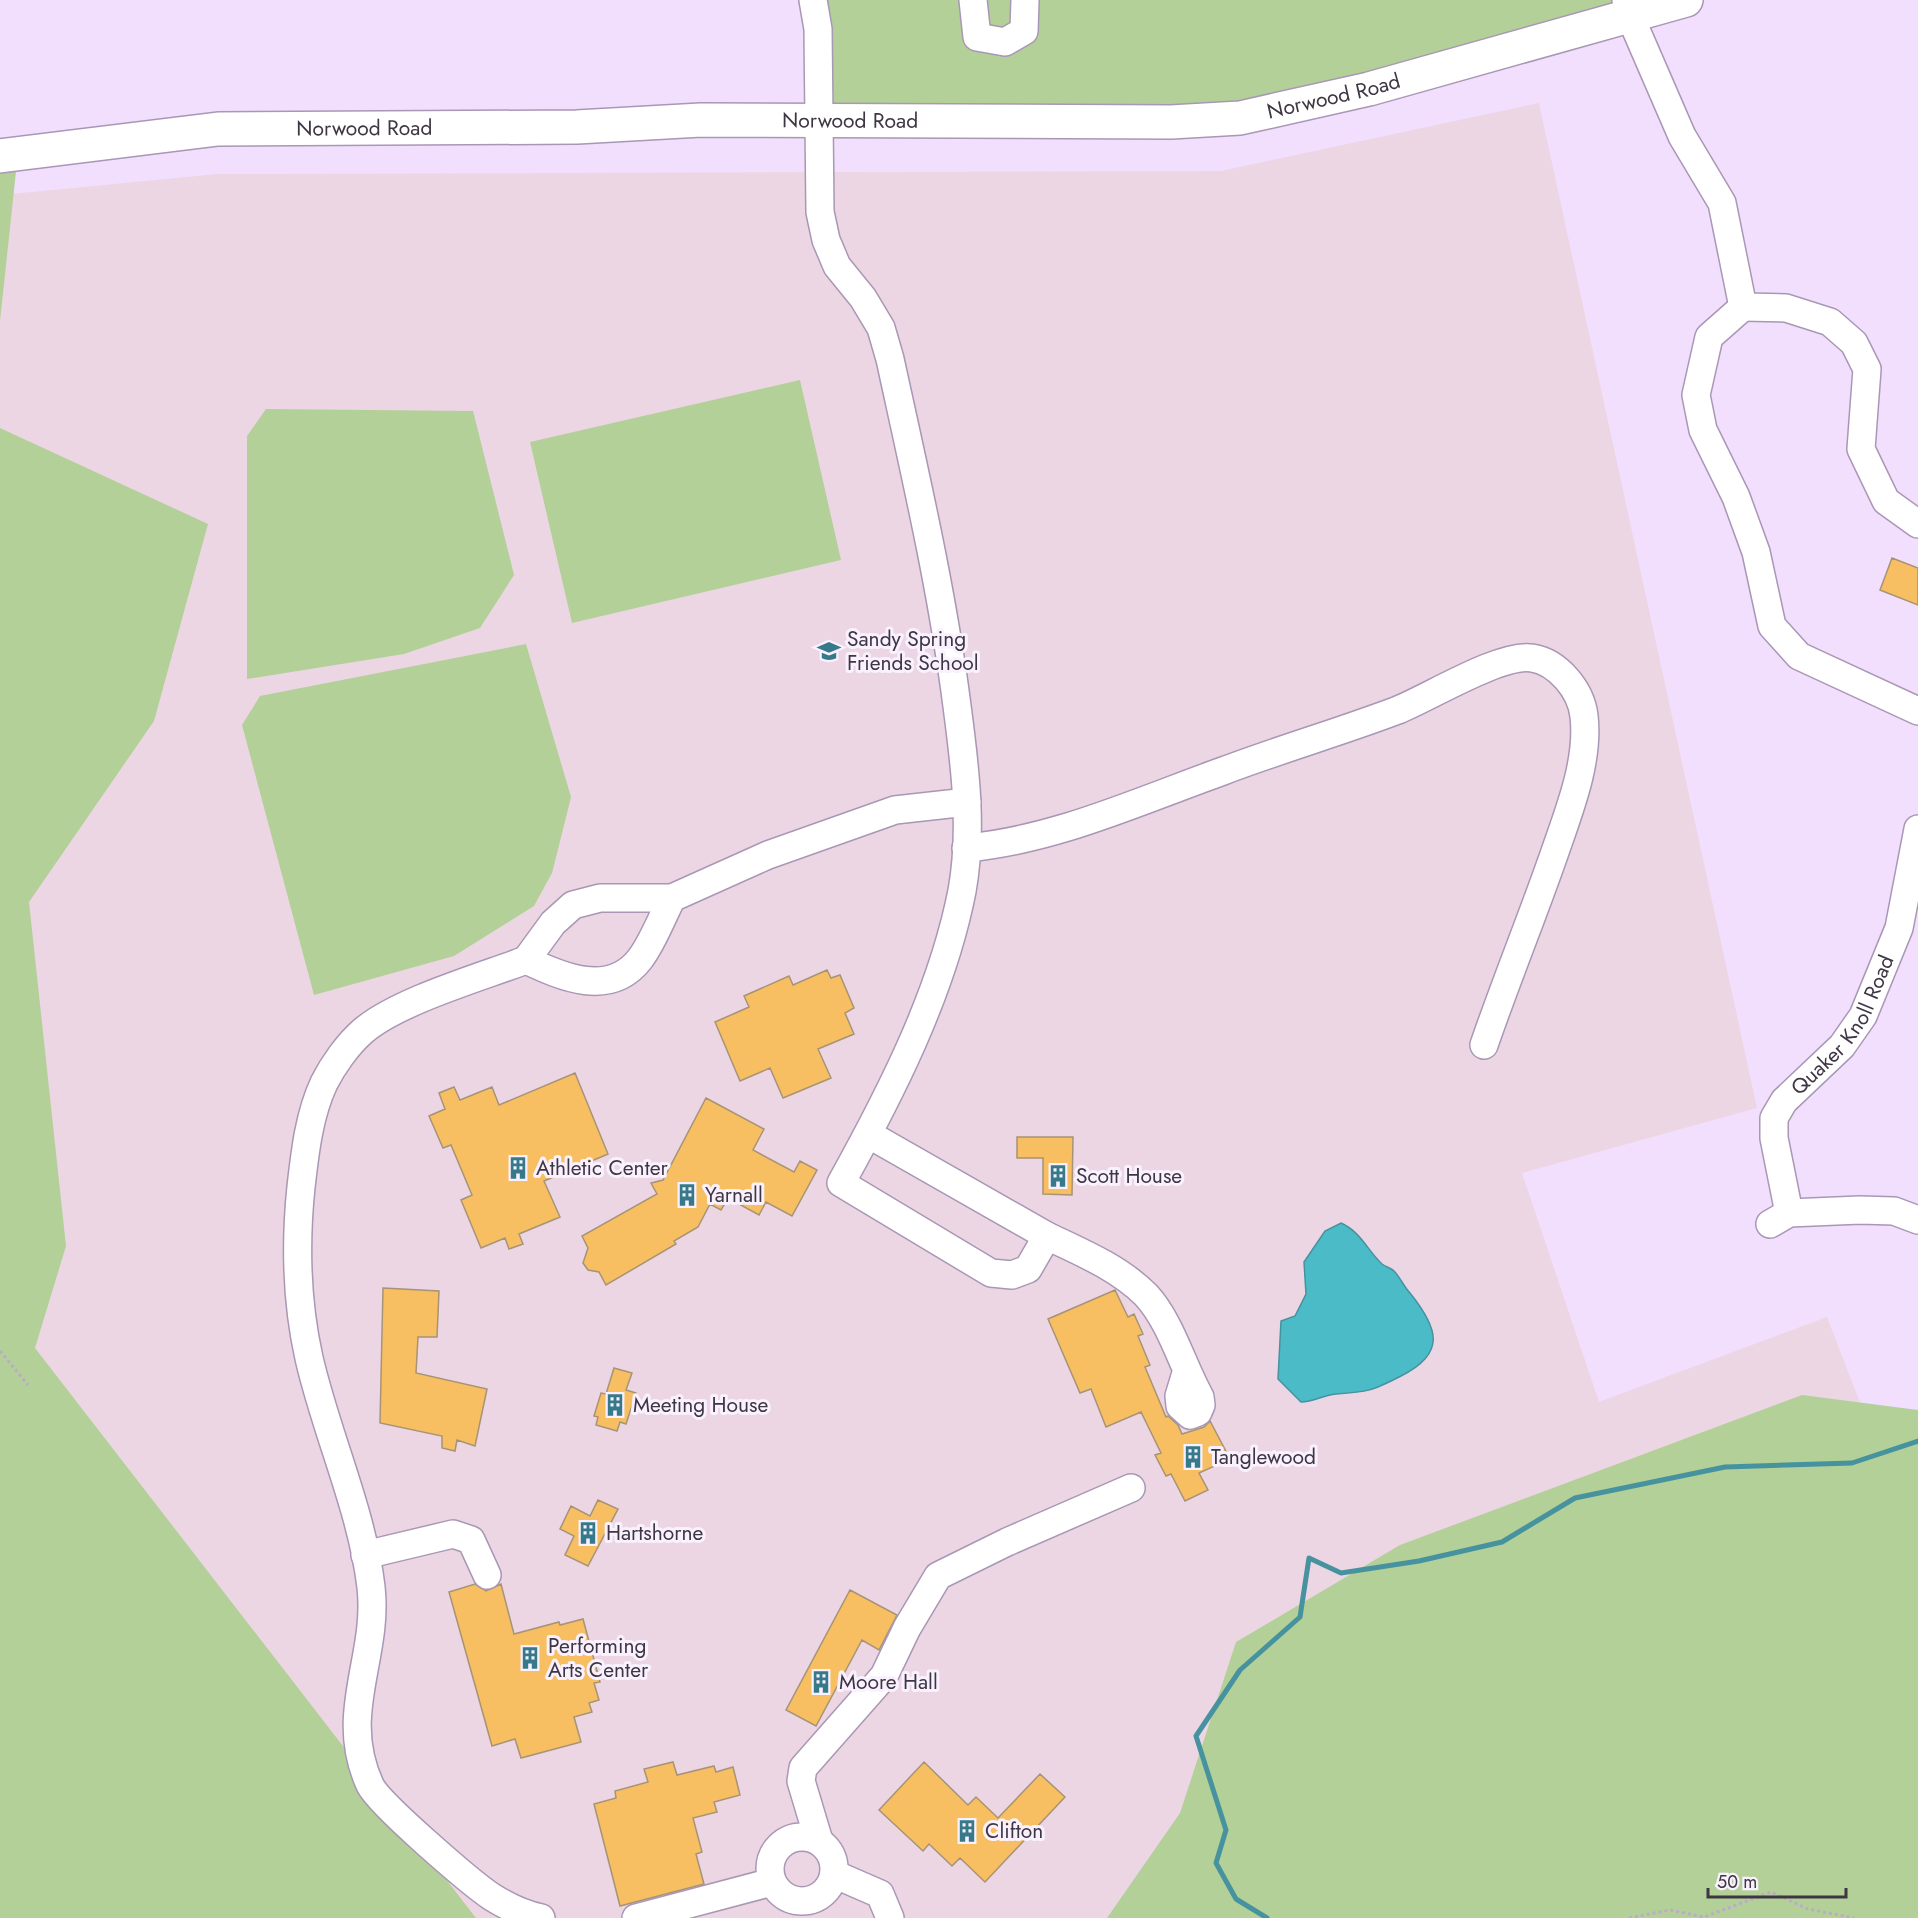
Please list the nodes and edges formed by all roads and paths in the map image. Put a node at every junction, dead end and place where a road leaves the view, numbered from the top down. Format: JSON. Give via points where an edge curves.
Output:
{"nodes":[{"id":1,"x":813,"y":0,"type":"edge"},
{"id":2,"x":973,"y":0,"type":"edge"},
{"id":3,"x":1025,"y":0,"type":"edge"},
{"id":4,"x":1686,"y":0,"type":"edge"},
{"id":5,"x":1628,"y":8,"type":"edge"},
{"id":6,"x":819,"y":122,"type":"junction"},
{"id":7,"x":0,"y":156,"type":"edge"},
{"id":8,"x":1743,"y":307,"type":"junction"},
{"id":9,"x":1918,"y":524,"type":"edge"},
{"id":10,"x":1918,"y":711,"type":"edge"},
{"id":11,"x":967,"y":802,"type":"junction"},
{"id":12,"x":1918,"y":829,"type":"edge"},
{"id":13,"x":966,"y":848,"type":"junction"},
{"id":14,"x":672,"y":898,"type":"junction"},
{"id":15,"x":526,"y":960,"type":"junction"},
{"id":16,"x":1484,"y":1045,"type":"dead end"},
{"id":17,"x":868,"y":1134,"type":"junction"},
{"id":18,"x":1918,"y":1220,"type":"edge"},
{"id":19,"x":1047,"y":1236,"type":"junction"},
{"id":20,"x":0,"y":1351,"type":"edge"},
{"id":21,"x":1186,"y":1373,"type":"dead end"},
{"id":22,"x":28,"y":1385,"type":"dead end"},
{"id":23,"x":1131,"y":1488,"type":"dead end"},
{"id":24,"x":365,"y":1555,"type":"junction"},
{"id":25,"x":486,"y":1575,"type":"dead end"},
{"id":26,"x":819,"y":1841,"type":"junction"},
{"id":27,"x":834,"y":1874,"type":"junction"},
{"id":28,"x":772,"y":1882,"type":"junction"},
{"id":29,"x":540,"y":1918,"type":"edge"},
{"id":30,"x":636,"y":1918,"type":"edge"},
{"id":31,"x":890,"y":1918,"type":"edge"},
{"id":32,"x":1629,"y":1918,"type":"edge"},
{"id":33,"x":1854,"y":1918,"type":"edge"}],
"edges":[{"from":1,"to":6,"type":"street","via":[[818,29]]},
{"from":2,"to":3,"type":"street","via":[[977,36],[1005,42],[1024,32]]},
{"from":4,"to":5,"type":"main road","name":"Norwood Road"},
{"from":5,"to":6,"type":"main road","name":"Norwood Road","via":[[1369,89],[1240,117],[1170,122]]},
{"from":5,"to":8,"type":"street","via":[[1682,136],[1722,203]]},
{"from":6,"to":7,"type":"main road","name":"Norwood Road","via":[[701,120],[565,128],[218,129]]},
{"from":6,"to":11,"type":"street","via":[[820,212],[826,240],[837,266],[881,328],[890,358],[946,620]]},
{"from":8,"to":9,"type":"street","via":[[1786,308],[1830,322],[1854,343],[1867,369],[1862,450],[1886,501]]},
{"from":8,"to":10,"type":"street","via":[[1709,337],[1696,395],[1703,430],[1736,497],[1756,552],[1772,626],[1799,656]]},
{"from":11,"to":13,"type":"street"},
{"from":11,"to":14,"type":"street","via":[[895,810],[768,855]]},
{"from":12,"to":18,"type":"street","name":"Quaker Knoll Road","via":[[1899,928],[1863,1016],[1842,1046],[1784,1101],[1774,1118],[1773,1138],[1780,1218],[1894,1211]]},
{"from":13,"to":16,"type":"street","via":[[1001,845],[1061,830],[1342,731],[1510,660],[1531,658],[1552,665],[1572,685],[1584,713],[1585,744],[1572,803]]},
{"from":13,"to":17,"type":"street","via":[[962,891],[946,949],[921,1019]]},
{"from":14,"to":15,"type":"street","via":[[600,898],[573,905],[552,923]]},
{"from":14,"to":15,"type":"street","via":[[639,960],[621,975],[601,983],[563,978]]},
{"from":15,"to":24,"type":"street","via":[[400,1008],[363,1030],[324,1083],[312,1117],[298,1222],[297,1280],[309,1358]]},
{"from":17,"to":19,"type":"street"},
{"from":17,"to":19,"type":"street","via":[[841,1183],[991,1273],[1012,1275],[1028,1269]]},
{"from":19,"to":21,"type":"street","via":[[1104,1265],[1146,1296],[1163,1320]]},
{"from":20,"to":22,"type":"path"},
{"from":23,"to":26,"type":"street","via":[[938,1576],[884,1676],[803,1768],[801,1781]]},
{"from":24,"to":25,"type":"street","via":[[453,1534],[471,1540]]},
{"from":24,"to":29,"type":"street","via":[[371,1589],[371,1624],[356,1736],[372,1789],[393,1812],[490,1895],[521,1913]]},
{"from":26,"to":27,"type":"street","via":[[831,1854]]},
{"from":26,"to":28,"type":"street","via":[[804,1836],[781,1844],[771,1859]]},
{"from":27,"to":28,"type":"street","via":[[825,1891],[808,1901],[786,1898]]},
{"from":27,"to":31,"type":"street","via":[[879,1894]]},
{"from":28,"to":30,"type":"street"},
{"from":32,"to":33,"type":"path","via":[[1670,1910],[1704,1917],[1771,1892],[1808,1909]]}]}
